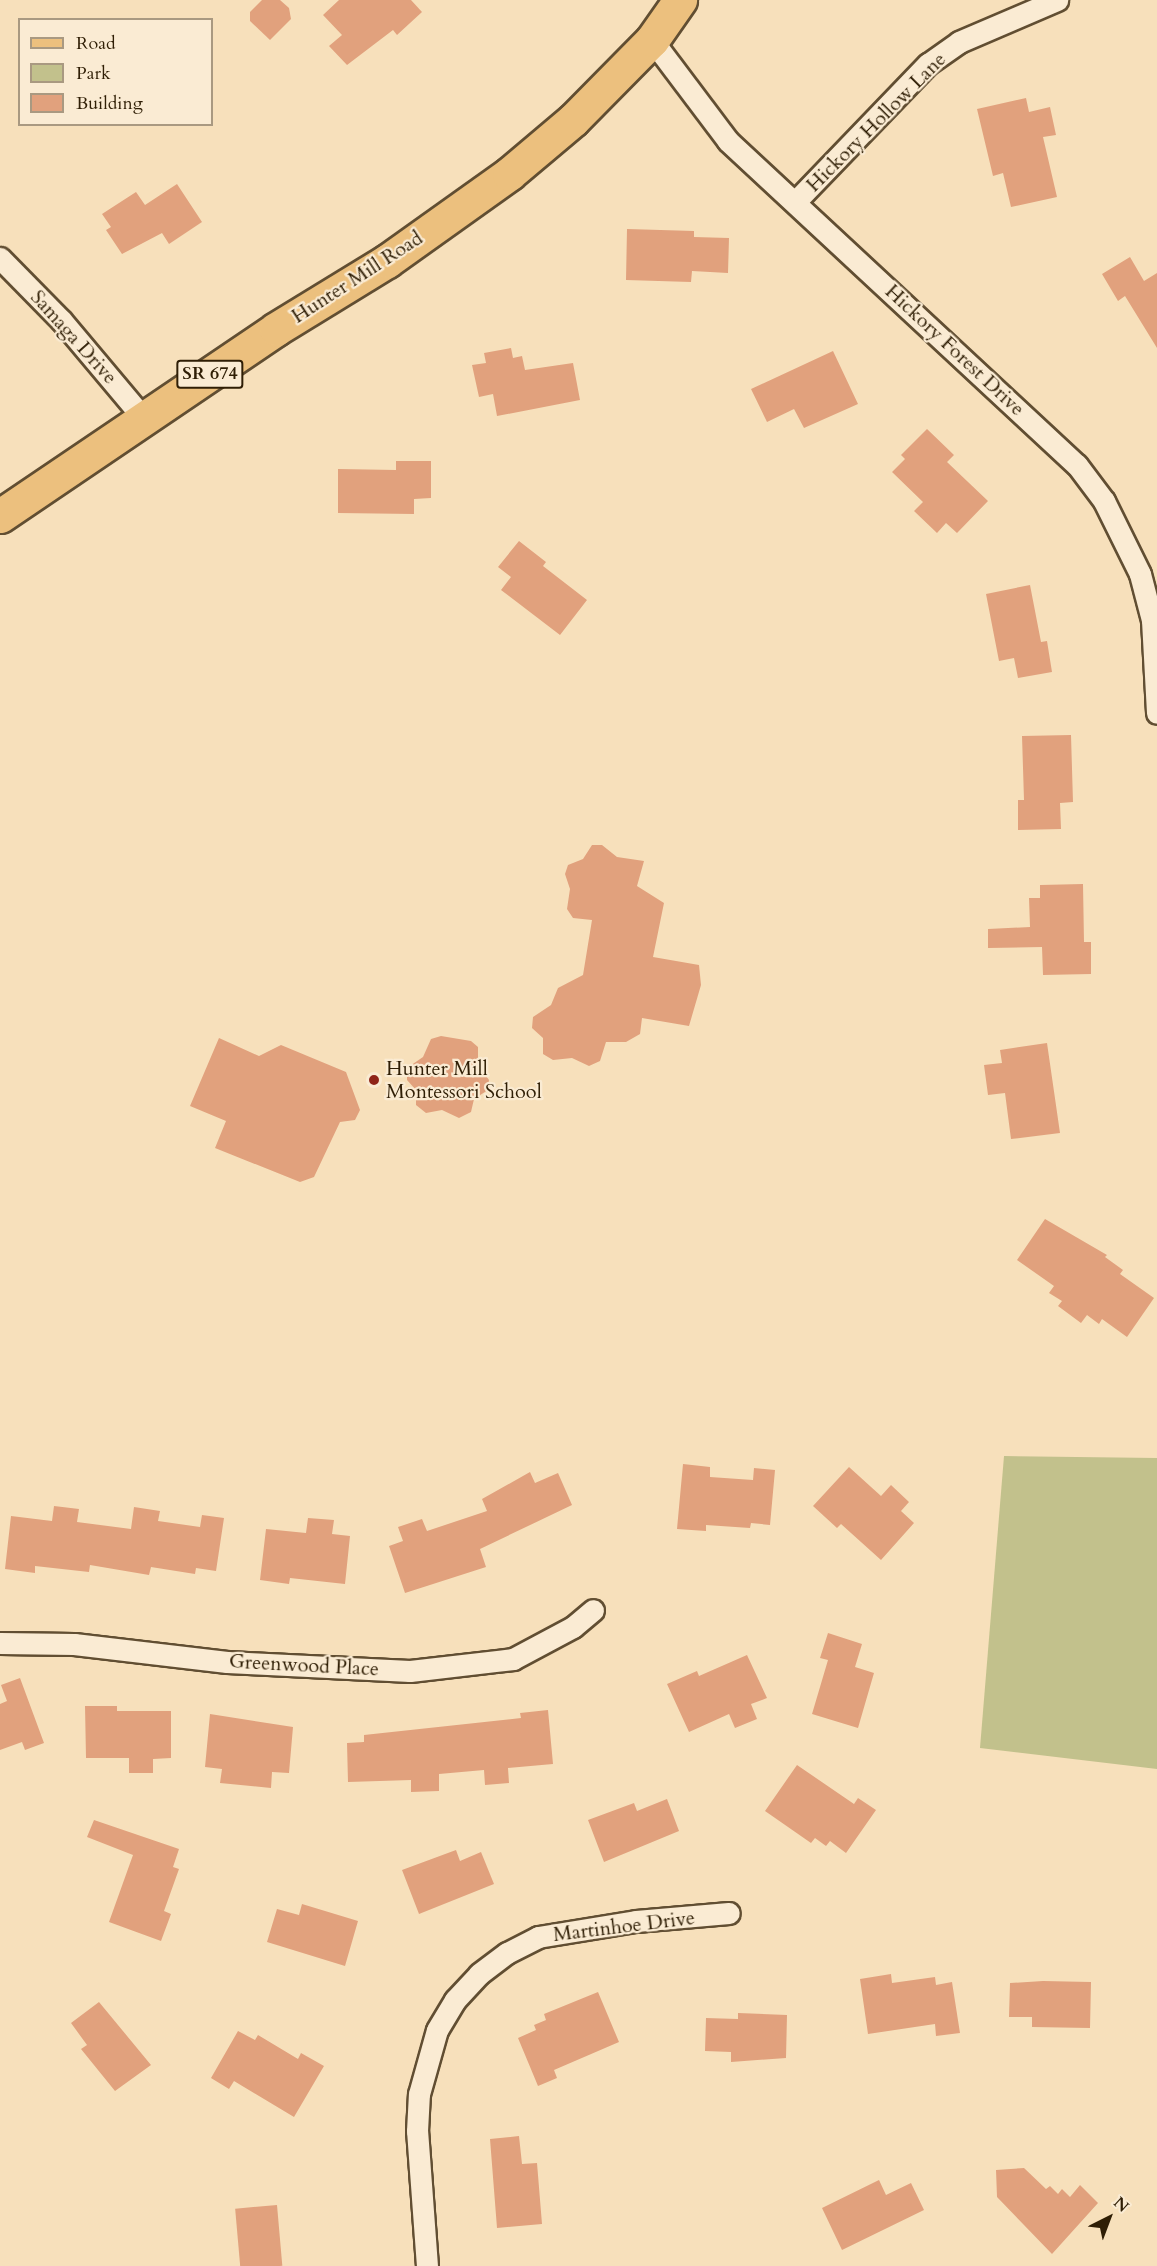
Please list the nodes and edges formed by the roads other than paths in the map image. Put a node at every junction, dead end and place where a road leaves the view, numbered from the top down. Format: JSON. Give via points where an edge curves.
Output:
{"nodes":[{"id":1,"x":680,"y":0,"type":"edge"},
{"id":2,"x":1057,"y":0,"type":"edge"},
{"id":3,"x":651,"y":40,"type":"junction"},
{"id":4,"x":795,"y":202,"type":"junction"},
{"id":5,"x":0,"y":258,"type":"edge"},
{"id":6,"x":144,"y":419,"type":"junction"},
{"id":7,"x":0,"y":516,"type":"edge"},
{"id":8,"x":1157,"y":713,"type":"edge"},
{"id":9,"x":593,"y":1610,"type":"dead end"},
{"id":10,"x":0,"y":1643,"type":"edge"},
{"id":11,"x":729,"y":1914,"type":"dead end"},
{"id":12,"x":427,"y":2266,"type":"edge"}],
"edges":[{"from":1,"to":3,"type":"main road","name":"Hunter Mill Road","number":"SR 674"},
{"from":2,"to":4,"type":"street","name":"Hickory Hollow Lane","via":[[959,42],[928,64]]},
{"from":3,"to":4,"type":"street","name":"Hickory Forest Drive","via":[[728,141]]},
{"from":3,"to":6,"type":"main road","name":"Hunter Mill Road","number":"SR 674","via":[[573,120],[509,174],[387,261],[276,329]]},
{"from":4,"to":8,"type":"street","name":"Hickory Forest Drive","via":[[1077,465],[1104,501],[1140,574],[1152,620]]},
{"from":5,"to":6,"type":"street","name":"Samaga Drive","via":[[68,328]]},
{"from":6,"to":7,"type":"main road","name":"Hunter Mill Road","number":"SR 674"},
{"from":9,"to":10,"type":"street","name":"Greenwood Place","via":[[573,1627],[513,1659],[411,1671],[227,1662],[74,1644]]},
{"from":11,"to":12,"type":"street","name":"Martinhoe Drive","via":[[636,1921],[538,1937],[479,1974],[455,2000],[437,2030],[419,2094],[417,2131]]}]}
